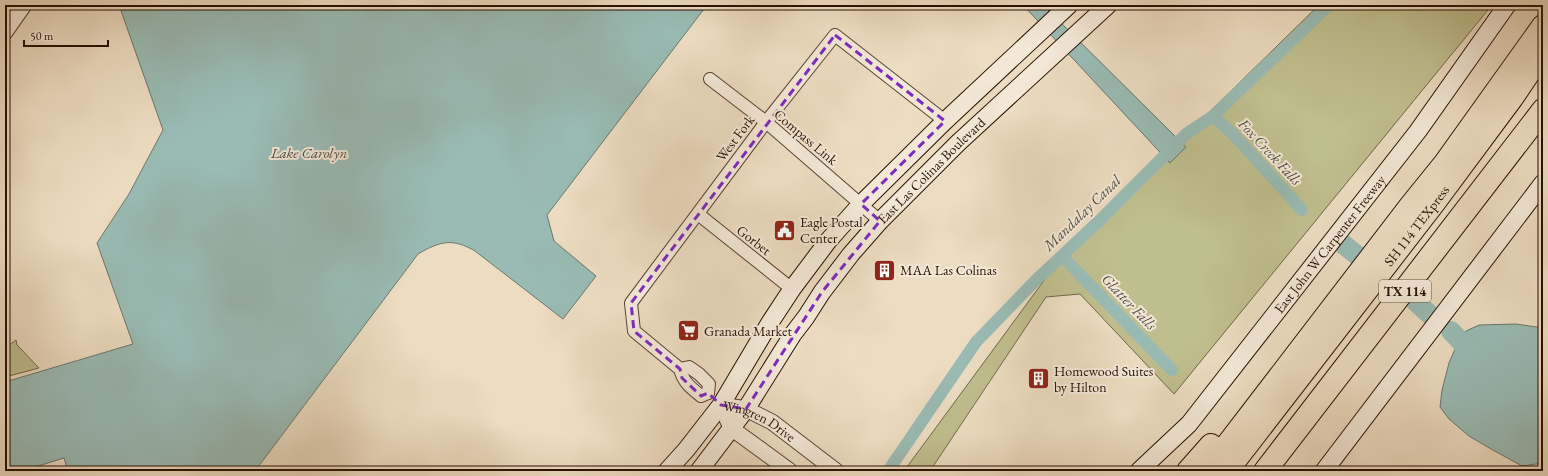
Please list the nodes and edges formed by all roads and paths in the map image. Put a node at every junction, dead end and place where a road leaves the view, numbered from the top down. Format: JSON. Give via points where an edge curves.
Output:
{"nodes":[{"id":1,"x":24,"y":5,"type":"edge"},
{"id":2,"x":1069,"y":5,"type":"edge"},
{"id":3,"x":1108,"y":5,"type":"edge"},
{"id":4,"x":1507,"y":5,"type":"edge"},
{"id":5,"x":1543,"y":26,"type":"edge"},
{"id":6,"x":5,"y":32,"type":"edge"},
{"id":7,"x":1543,"y":52,"type":"edge"},
{"id":8,"x":710,"y":79,"type":"dead end"},
{"id":9,"x":1543,"y":79,"type":"edge"},
{"id":10,"x":1543,"y":110,"type":"edge"},
{"id":11,"x":945,"y":121,"type":"junction"},
{"id":12,"x":766,"y":122,"type":"junction"},
{"id":13,"x":1543,"y":183,"type":"edge"},
{"id":14,"x":861,"y":204,"type":"junction"},
{"id":15,"x":698,"y":214,"type":"junction"},
{"id":16,"x":880,"y":221,"type":"junction"},
{"id":17,"x":792,"y":289,"type":"junction"},
{"id":18,"x":1274,"y":384,"type":"junction"},
{"id":19,"x":721,"y":404,"type":"junction"},
{"id":20,"x":746,"y":409,"type":"junction"},
{"id":21,"x":731,"y":428,"type":"junction"},
{"id":22,"x":666,"y":471,"type":"edge"},
{"id":23,"x":698,"y":471,"type":"edge"},
{"id":24,"x":790,"y":471,"type":"edge"},
{"id":25,"x":836,"y":471,"type":"edge"},
{"id":26,"x":1139,"y":471,"type":"edge"},
{"id":27,"x":1188,"y":471,"type":"edge"},
{"id":28,"x":1206,"y":471,"type":"edge"},
{"id":29,"x":1227,"y":471,"type":"edge"},
{"id":30,"x":1245,"y":471,"type":"edge"},
{"id":31,"x":1265,"y":471,"type":"edge"},
{"id":32,"x":1324,"y":471,"type":"edge"}],
"edges":[{"from":1,"to":6,"type":"street"},
{"from":2,"to":11,"type":"main road","name":"East Las Colinas Boulevard"},
{"from":3,"to":16,"type":"main road","name":"East Las Colinas Boulevard","via":[[958,143]]},
{"from":4,"to":26,"type":"main road","name":"East John W Carpenter Freeway","via":[[1395,161],[1194,418]]},
{"from":5,"to":18,"type":"highway","number":"TX 114","via":[[1445,163]]},
{"from":7,"to":29,"type":"highway","name":"SH 114 TEXpress","via":[[1512,98]]},
{"from":8,"to":12,"type":"street","name":"Compass Link"},
{"from":9,"to":30,"type":"highway","name":"SH 114 TEXpress","via":[[1448,210]]},
{"from":10,"to":31,"type":"highway","number":"TX 114"},
{"from":11,"to":12,"type":"street","name":"West Fork","via":[[835,35]]},
{"from":11,"to":14,"type":"main road","name":"East Las Colinas Boulevard"},
{"from":12,"to":14,"type":"street","name":"Compass Link"},
{"from":12,"to":15,"type":"street","name":"West Fork"},
{"from":13,"to":32,"type":"main road"},
{"from":14,"to":16,"type":"street","name":"Compass Link"},
{"from":14,"to":17,"type":"main road","name":"East Las Colinas Boulevard","via":[[828,240]]},
{"from":15,"to":17,"type":"street","name":"Gorbet"},
{"from":15,"to":19,"type":"street","name":"West Fork","via":[[631,303],[634,331],[680,369],[689,367],[699,374],[709,384],[708,393]]},
{"from":16,"to":20,"type":"main road","name":"East Las Colinas Boulevard","via":[[822,292]]},
{"from":17,"to":19,"type":"main road","name":"East Las Colinas Boulevard"},
{"from":18,"to":27,"type":"highway","via":[[1251,400]]},
{"from":18,"to":28,"type":"highway","number":"TX 114"},
{"from":19,"to":20,"type":"street","name":"Wingren Drive"},
{"from":19,"to":21,"type":"street","name":"Wingren Drive"},
{"from":19,"to":22,"type":"main road","name":"East Las Colinas Boulevard","via":[[686,450]]},
{"from":20,"to":21,"type":"main road","name":"East Las Colinas Boulevard"},
{"from":20,"to":25,"type":"street","name":"Wingren Drive","via":[[772,422]]},
{"from":21,"to":23,"type":"main road","name":"East Las Colinas Boulevard"},
{"from":21,"to":24,"type":"street","name":"Wingren Drive"}]}
